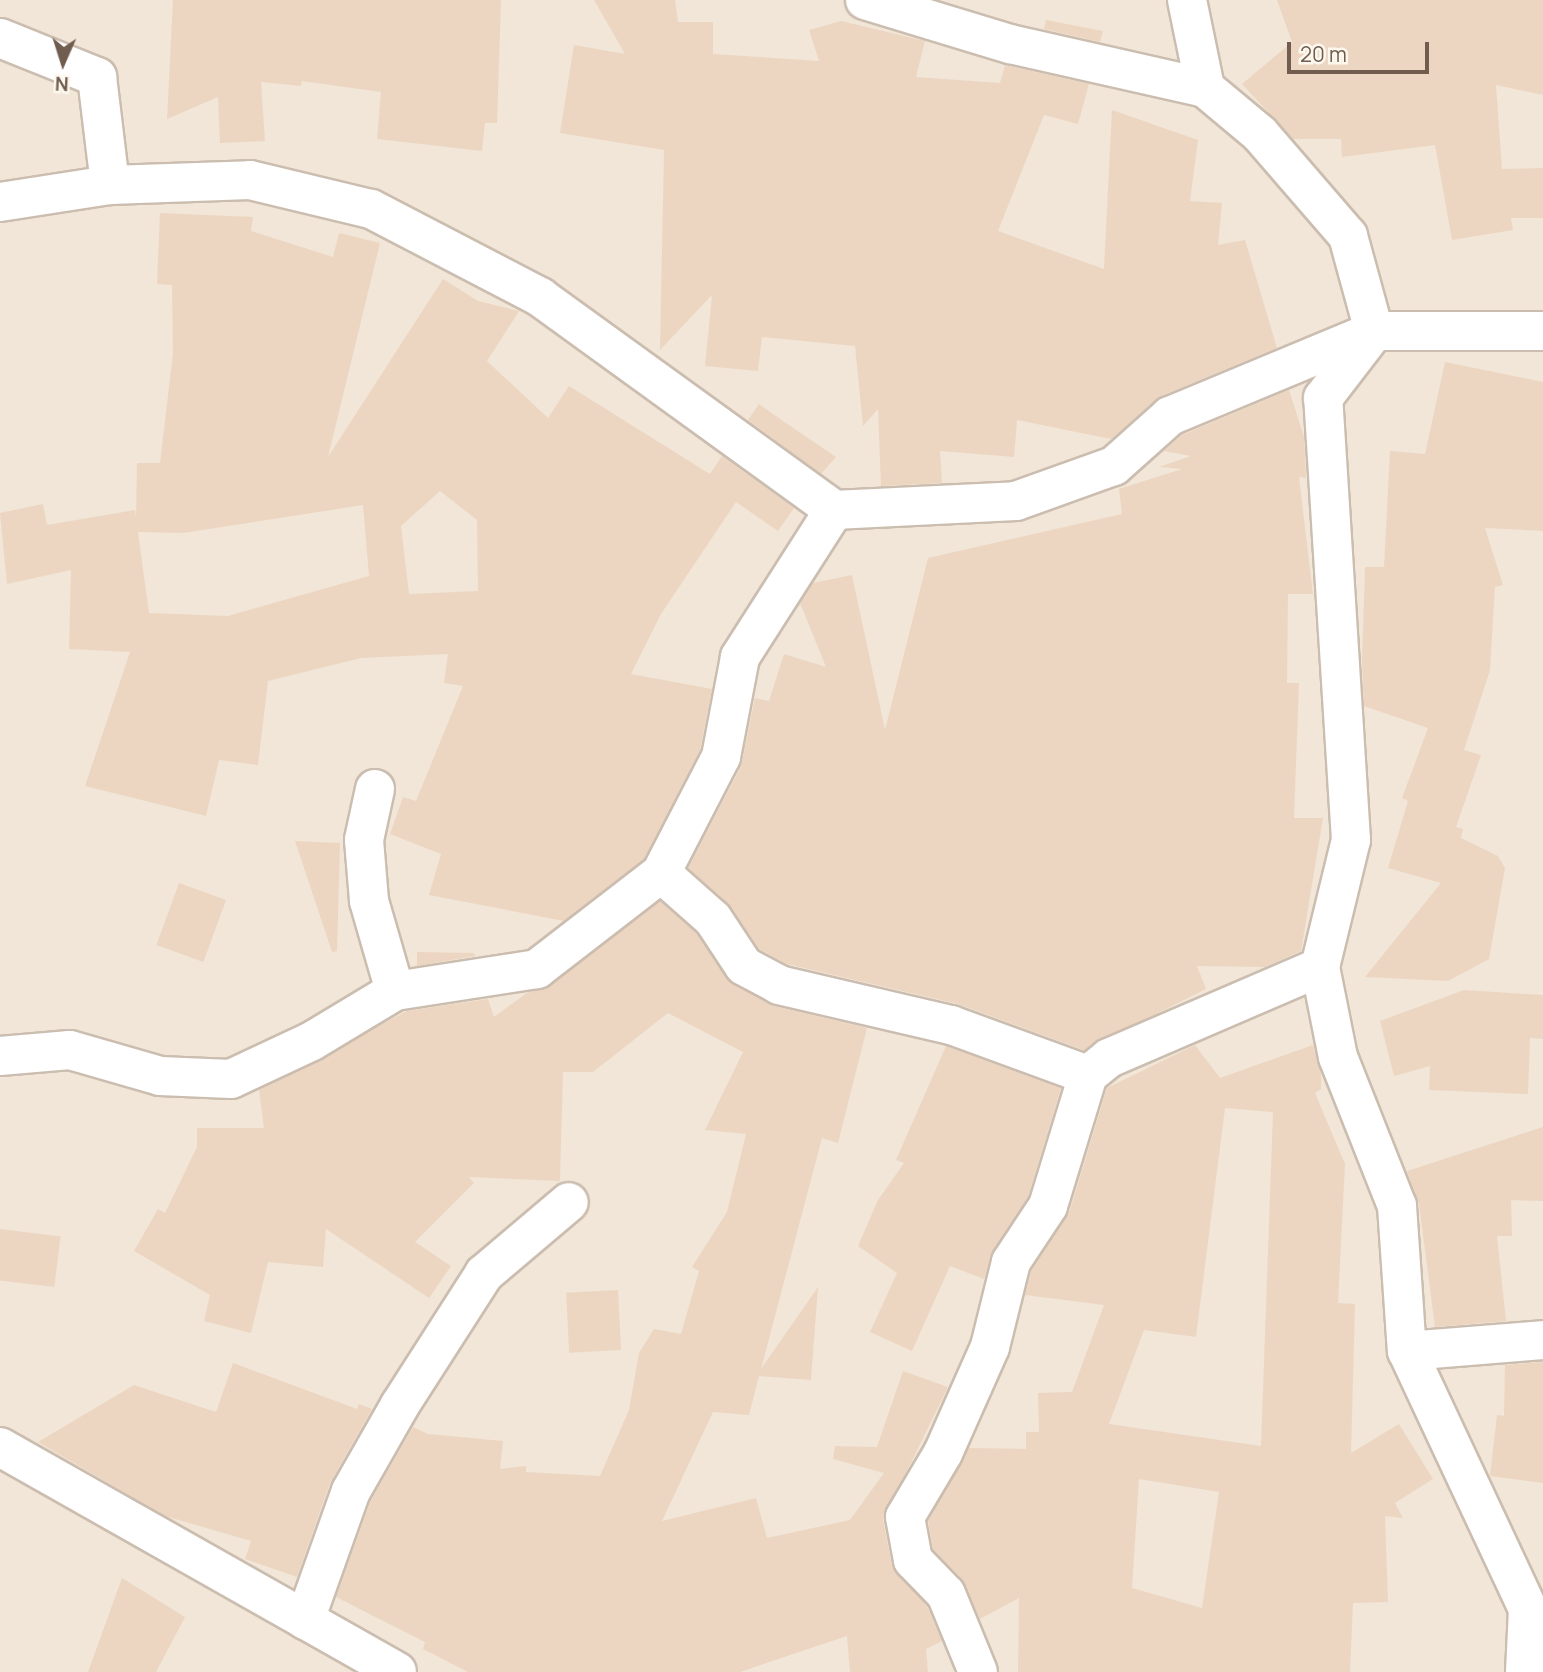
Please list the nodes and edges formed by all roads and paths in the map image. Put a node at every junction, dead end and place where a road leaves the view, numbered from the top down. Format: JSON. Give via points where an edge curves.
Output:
{"nodes":[{"id":1,"x":865,"y":0,"type":"edge"},
{"id":2,"x":1187,"y":0,"type":"edge"},
{"id":3,"x":0,"y":38,"type":"edge"},
{"id":4,"x":1205,"y":88,"type":"junction"},
{"id":5,"x":110,"y":185,"type":"junction"},
{"id":6,"x":0,"y":202,"type":"edge"},
{"id":7,"x":1374,"y":331,"type":"junction"},
{"id":8,"x":1543,"y":331,"type":"edge"},
{"id":9,"x":834,"y":510,"type":"junction"},
{"id":10,"x":375,"y":789,"type":"dead end"},
{"id":11,"x":661,"y":873,"type":"junction"},
{"id":12,"x":1320,"y":967,"type":"junction"},
{"id":13,"x":395,"y":991,"type":"junction"},
{"id":14,"x":0,"y":1056,"type":"edge"},
{"id":15,"x":1088,"y":1075,"type":"junction"},
{"id":16,"x":569,"y":1202,"type":"dead end"},
{"id":17,"x":1543,"y":1340,"type":"edge"},
{"id":18,"x":1407,"y":1351,"type":"junction"},
{"id":19,"x":0,"y":1447,"type":"edge"},
{"id":20,"x":305,"y":1619,"type":"junction"},
{"id":21,"x":386,"y":1669,"type":"edge"},
{"id":22,"x":978,"y":1672,"type":"edge"},
{"id":23,"x":1525,"y":1672,"type":"edge"}],
"edges":[{"from":1,"to":4,"type":"street","via":[[1010,44]]},
{"from":2,"to":4,"type":"street"},
{"from":3,"to":5,"type":"street","via":[[97,76]]},
{"from":4,"to":7,"type":"street","via":[[1260,134],[1348,236]]},
{"from":5,"to":6,"type":"street"},
{"from":5,"to":9,"type":"street","via":[[250,180],[371,209],[540,297]]},
{"from":7,"to":8,"type":"street"},
{"from":7,"to":9,"type":"street","via":[[1170,416],[1114,466],[1016,501]]},
{"from":7,"to":12,"type":"street","via":[[1323,398],[1351,840]]},
{"from":9,"to":11,"type":"street","via":[[740,657],[720,757]]},
{"from":10,"to":13,"type":"street","via":[[364,840],[369,901]]},
{"from":11,"to":13,"type":"street","via":[[537,969]]},
{"from":11,"to":15,"type":"street","via":[[713,919],[744,966],[779,985],[951,1025]]},
{"from":12,"to":15,"type":"street","via":[[1110,1058]]},
{"from":12,"to":18,"type":"street","via":[[1338,1057],[1397,1206]]},
{"from":13,"to":14,"type":"street","via":[[312,1041],[231,1079],[160,1076],[70,1050]]},
{"from":15,"to":22,"type":"street","via":[[1048,1206],[1011,1262],[990,1347],[943,1453],[905,1517],[913,1560],[946,1594]]},
{"from":16,"to":20,"type":"street","via":[[484,1274],[400,1405],[351,1491]]},
{"from":17,"to":18,"type":"street"},
{"from":18,"to":23,"type":"street","via":[[1528,1609]]},
{"from":19,"to":20,"type":"street"},
{"from":20,"to":21,"type":"street"}]}
